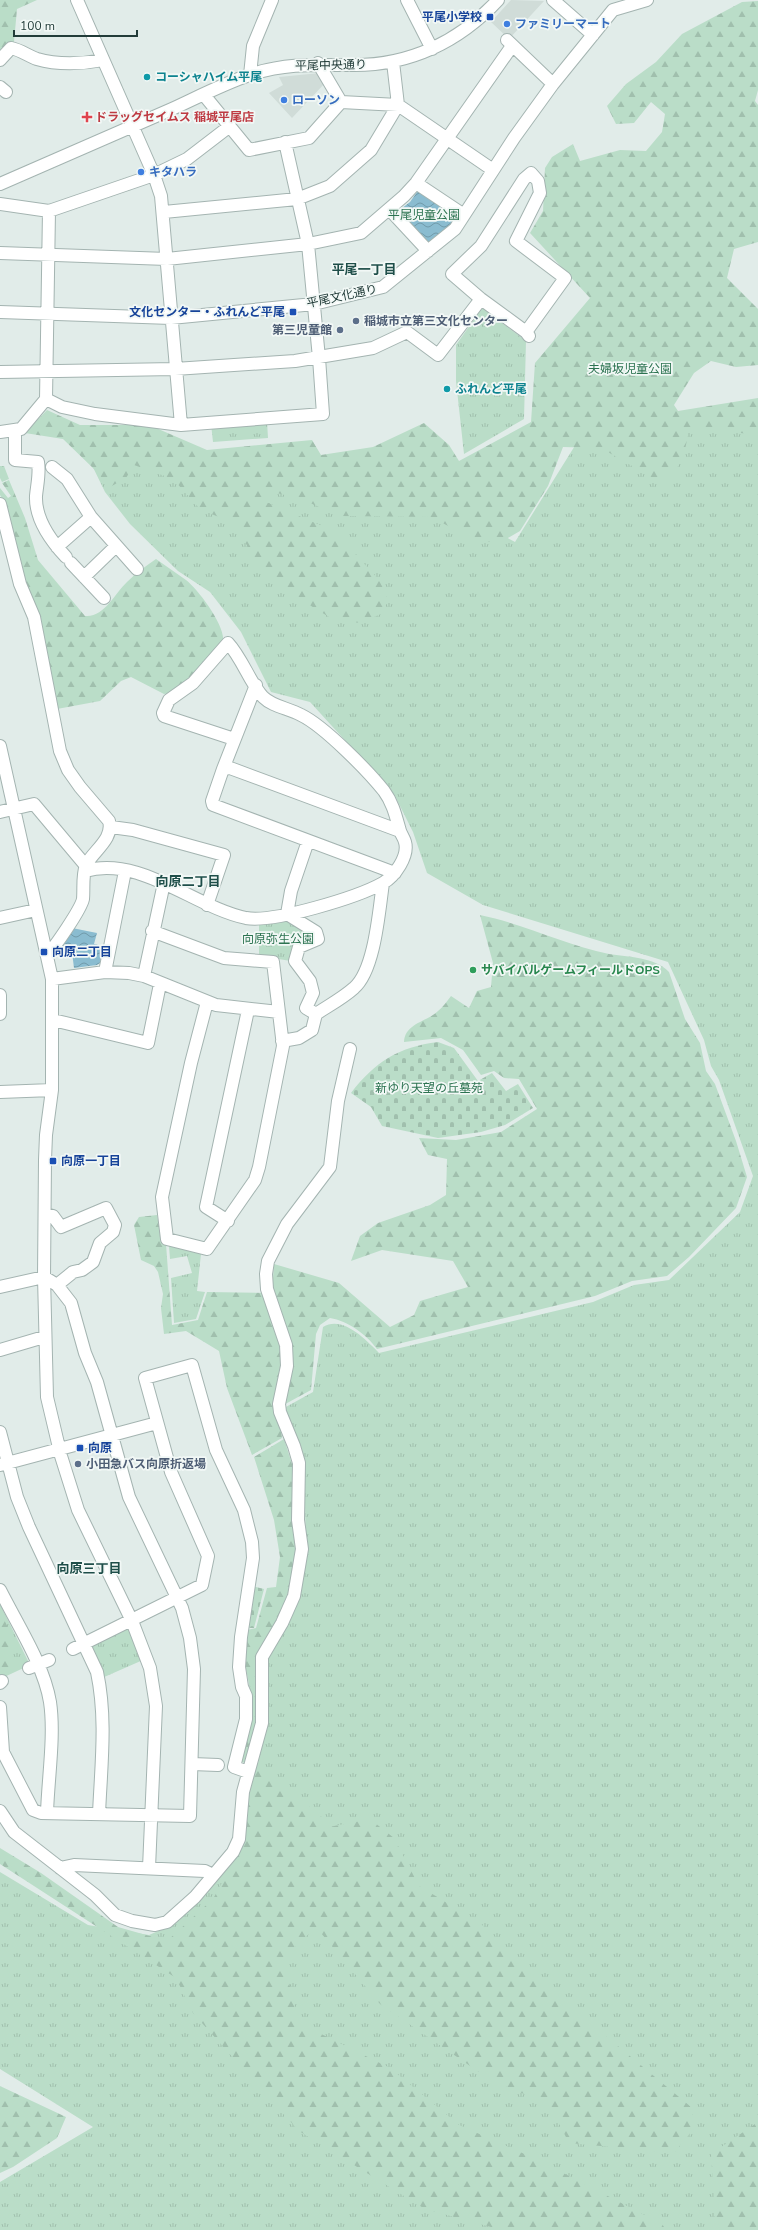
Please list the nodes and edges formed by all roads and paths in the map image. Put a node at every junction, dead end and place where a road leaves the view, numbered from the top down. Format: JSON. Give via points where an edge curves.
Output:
{"nodes":[{"id":1,"x":77,"y":0,"type":"edge"},
{"id":2,"x":272,"y":0,"type":"edge"},
{"id":3,"x":407,"y":0,"type":"edge"},
{"id":4,"x":498,"y":0,"type":"edge"},
{"id":5,"x":553,"y":0,"type":"edge"},
{"id":6,"x":647,"y":0,"type":"edge"},
{"id":7,"x":611,"y":5,"type":"edge"},
{"id":8,"x":594,"y":35,"type":"junction"},
{"id":9,"x":432,"y":49,"type":"junction"},
{"id":10,"x":0,"y":60,"type":"edge"},
{"id":11,"x":103,"y":60,"type":"junction"},
{"id":12,"x":393,"y":62,"type":"junction"},
{"id":13,"x":318,"y":63,"type":"junction"},
{"id":14,"x":250,"y":75,"type":"junction"},
{"id":15,"x":553,"y":84,"type":"junction"},
{"id":16,"x":204,"y":95,"type":"junction"},
{"id":17,"x":341,"y":102,"type":"junction"},
{"id":18,"x":398,"y":105,"type":"junction"},
{"id":19,"x":132,"y":126,"type":"junction"},
{"id":20,"x":230,"y":126,"type":"junction"},
{"id":21,"x":448,"y":138,"type":"junction"},
{"id":22,"x":285,"y":142,"type":"junction"},
{"id":23,"x":493,"y":170,"type":"junction"},
{"id":24,"x":154,"y":175,"type":"junction"},
{"id":25,"x":416,"y":183,"type":"junction"},
{"id":26,"x":0,"y":184,"type":"edge"},
{"id":27,"x":297,"y":199,"type":"junction"},
{"id":28,"x":0,"y":204,"type":"edge"},
{"id":29,"x":390,"y":209,"type":"junction"},
{"id":30,"x":49,"y":211,"type":"junction"},
{"id":31,"x":164,"y":212,"type":"junction"},
{"id":32,"x":464,"y":216,"type":"junction"},
{"id":33,"x":308,"y":244,"type":"junction"},
{"id":34,"x":428,"y":252,"type":"junction"},
{"id":35,"x":0,"y":253,"type":"edge"},
{"id":36,"x":48,"y":255,"type":"junction"},
{"id":37,"x":168,"y":259,"type":"junction"},
{"id":38,"x":481,"y":299,"type":"junction"},
{"id":39,"x":314,"y":304,"type":"junction"},
{"id":40,"x":0,"y":312,"type":"edge"},
{"id":41,"x":47,"y":314,"type":"junction"},
{"id":42,"x":171,"y":318,"type":"junction"},
{"id":43,"x":320,"y":358,"type":"junction"},
{"id":44,"x":175,"y":369,"type":"junction"},
{"id":45,"x":46,"y":371,"type":"junction"},
{"id":46,"x":0,"y":372,"type":"edge"},
{"id":47,"x":46,"y":399,"type":"junction"},
{"id":48,"x":181,"y":425,"type":"junction"},
{"id":49,"x":16,"y":431,"type":"junction"},
{"id":50,"x":0,"y":432,"type":"edge"},
{"id":51,"x":52,"y":467,"type":"dead end"},
{"id":52,"x":0,"y":504,"type":"edge"},
{"id":53,"x":91,"y":517,"type":"junction"},
{"id":54,"x":57,"y":547,"type":"junction"},
{"id":55,"x":115,"y":547,"type":"junction"},
{"id":56,"x":137,"y":569,"type":"dead end"},
{"id":57,"x":84,"y":577,"type":"junction"},
{"id":58,"x":104,"y":598,"type":"dead end"},
{"id":59,"x":256,"y":685,"type":"junction"},
{"id":60,"x":234,"y":739,"type":"junction"},
{"id":61,"x":0,"y":746,"type":"edge"},
{"id":62,"x":223,"y":769,"type":"junction"},
{"id":63,"x":14,"y":808,"type":"junction"},
{"id":64,"x":0,"y":812,"type":"edge"},
{"id":65,"x":111,"y":827,"type":"junction"},
{"id":66,"x":400,"y":831,"type":"junction"},
{"id":67,"x":308,"y":841,"type":"junction"},
{"id":68,"x":86,"y":868,"type":"junction"},
{"id":69,"x":125,"y":871,"type":"junction"},
{"id":70,"x":395,"y":873,"type":"junction"},
{"id":71,"x":164,"y":883,"type":"junction"},
{"id":72,"x":383,"y":883,"type":"junction"},
{"id":73,"x":207,"y":905,"type":"junction"},
{"id":74,"x":36,"y":910,"type":"junction"},
{"id":75,"x":287,"y":914,"type":"junction"},
{"id":76,"x":0,"y":918,"type":"edge"},
{"id":77,"x":152,"y":932,"type":"junction"},
{"id":78,"x":47,"y":955,"type":"junction"},
{"id":79,"x":105,"y":972,"type":"junction"},
{"id":80,"x":144,"y":976,"type":"junction"},
{"id":81,"x":52,"y":980,"type":"junction"},
{"id":82,"x":160,"y":984,"type":"junction"},
{"id":83,"x":0,"y":995,"type":"edge"},
{"id":84,"x":207,"y":1002,"type":"junction"},
{"id":85,"x":248,"y":1010,"type":"junction"},
{"id":86,"x":279,"y":1012,"type":"junction"},
{"id":87,"x":0,"y":1014,"type":"edge"},
{"id":88,"x":316,"y":1014,"type":"junction"},
{"id":89,"x":53,"y":1020,"type":"junction"},
{"id":90,"x":282,"y":1041,"type":"junction"},
{"id":91,"x":350,"y":1049,"type":"dead end"},
{"id":92,"x":52,"y":1090,"type":"junction"},
{"id":93,"x":0,"y":1092,"type":"edge"},
{"id":94,"x":46,"y":1214,"type":"junction"},
{"id":95,"x":228,"y":1221,"type":"junction"},
{"id":96,"x":44,"y":1277,"type":"junction"},
{"id":97,"x":57,"y":1285,"type":"junction"},
{"id":98,"x":0,"y":1287,"type":"edge"},
{"id":99,"x":44,"y":1337,"type":"junction"},
{"id":100,"x":0,"y":1350,"type":"edge"},
{"id":101,"x":157,"y":1423,"type":"junction"},
{"id":102,"x":0,"y":1432,"type":"edge"},
{"id":103,"x":112,"y":1435,"type":"junction"},
{"id":104,"x":59,"y":1449,"type":"junction"},
{"id":105,"x":4,"y":1464,"type":"edge"},
{"id":106,"x":0,"y":1590,"type":"edge"},
{"id":107,"x":177,"y":1598,"type":"junction"},
{"id":108,"x":132,"y":1621,"type":"junction"},
{"id":109,"x":85,"y":1643,"type":"junction"},
{"id":110,"x":73,"y":1649,"type":"dead end"},
{"id":111,"x":0,"y":1707,"type":"edge"},
{"id":112,"x":192,"y":1764,"type":"junction"},
{"id":113,"x":218,"y":1765,"type":"dead end"},
{"id":114,"x":248,"y":1772,"type":"junction"},
{"id":115,"x":0,"y":1810,"type":"edge"},
{"id":116,"x":47,"y":1813,"type":"junction"},
{"id":117,"x":99,"y":1814,"type":"junction"},
{"id":118,"x":152,"y":1816,"type":"junction"},
{"id":119,"x":60,"y":1868,"type":"junction"},
{"id":120,"x":149,"y":1868,"type":"junction"},
{"id":121,"x":213,"y":1875,"type":"junction"}],
"edges":[{"from":1,"to":11,"type":"street"},
{"from":2,"to":14,"type":"street","via":[[253,46]]},
{"from":3,"to":9,"type":"street"},
{"from":4,"to":9,"type":"street","name":"平尾中央通り","via":[[473,25]]},
{"from":5,"to":8,"type":"street"},
{"from":6,"to":7,"type":"street","name":"平尾文化通り"},
{"from":7,"to":8,"type":"street","name":"平尾文化通り"},
{"from":8,"to":15,"type":"street","name":"平尾文化通り"},
{"from":9,"to":12,"type":"street","name":"平尾中央通り"},
{"from":10,"to":11,"type":"street","via":[[11,48],[37,59],[57,63],[92,63]]},
{"from":11,"to":19,"type":"street"},
{"from":12,"to":13,"type":"street","name":"平尾中央通り","via":[[351,65]]},
{"from":12,"to":18,"type":"street"},
{"from":13,"to":14,"type":"street","name":"平尾中央通り","via":[[285,66]]},
{"from":13,"to":17,"type":"street"},
{"from":14,"to":16,"type":"street","name":"平尾中央通り"},
{"from":15,"to":21,"type":"street","via":[[510,43]]},
{"from":15,"to":23,"type":"street","name":"平尾文化通り"},
{"from":16,"to":19,"type":"street","name":"平尾中央通り"},
{"from":16,"to":20,"type":"street"},
{"from":17,"to":18,"type":"street"},
{"from":17,"to":22,"type":"street","via":[[309,138]]},
{"from":18,"to":21,"type":"street"},
{"from":18,"to":27,"type":"street","via":[[371,150],[330,186]]},
{"from":19,"to":24,"type":"street"},
{"from":19,"to":26,"type":"street","name":"平尾中央通り"},
{"from":20,"to":22,"type":"street","via":[[249,150]]},
{"from":20,"to":24,"type":"street","via":[[187,159]]},
{"from":21,"to":23,"type":"street"},
{"from":21,"to":25,"type":"street"},
{"from":22,"to":27,"type":"street"},
{"from":23,"to":32,"type":"street","name":"平尾文化通り"},
{"from":24,"to":30,"type":"street"},
{"from":24,"to":31,"type":"street"},
{"from":25,"to":29,"type":"street"},
{"from":25,"to":32,"type":"street"},
{"from":27,"to":31,"type":"street"},
{"from":27,"to":33,"type":"street"},
{"from":28,"to":30,"type":"street"},
{"from":29,"to":33,"type":"street","via":[[361,234]]},
{"from":29,"to":34,"type":"street"},
{"from":30,"to":36,"type":"street"},
{"from":31,"to":37,"type":"street"},
{"from":32,"to":34,"type":"street","name":"平尾文化通り","via":[[455,229]]},
{"from":33,"to":37,"type":"street"},
{"from":33,"to":39,"type":"street"},
{"from":34,"to":39,"type":"street","name":"平尾文化通り","via":[[383,288]]},
{"from":35,"to":36,"type":"street"},
{"from":36,"to":37,"type":"street"},
{"from":36,"to":41,"type":"street"},
{"from":37,"to":42,"type":"street"},
{"from":38,"to":38,"type":"street","via":[[452,274],[481,246],[524,179],[531,173],[538,181],[540,193],[516,241],[565,278],[528,334]]},
{"from":38,"to":43,"type":"street","via":[[438,354],[407,332],[373,348]]},
{"from":39,"to":42,"type":"street","name":"平尾文化通り"},
{"from":39,"to":43,"type":"street"},
{"from":40,"to":41,"type":"street","name":"平尾文化通り"},
{"from":41,"to":42,"type":"street","name":"平尾文化通り"},
{"from":41,"to":45,"type":"street"},
{"from":42,"to":44,"type":"street"},
{"from":43,"to":44,"type":"street"},
{"from":43,"to":48,"type":"street","via":[[323,414]]},
{"from":44,"to":45,"type":"street"},
{"from":44,"to":48,"type":"street"},
{"from":45,"to":46,"type":"street"},
{"from":45,"to":47,"type":"street"},
{"from":47,"to":48,"type":"street","via":[[62,407],[94,414]]},
{"from":47,"to":49,"type":"street","via":[[21,429]]},
{"from":49,"to":50,"type":"street"},
{"from":49,"to":54,"type":"street","via":[[15,460],[38,462],[36,498],[39,514],[44,528]]},
{"from":51,"to":53,"type":"street","via":[[67,479]]},
{"from":52,"to":65,"type":"street","via":[[20,584],[34,617],[58,747],[68,770],[109,821]]},
{"from":53,"to":54,"type":"street"},
{"from":53,"to":55,"type":"street"},
{"from":54,"to":57,"type":"street"},
{"from":55,"to":56,"type":"street"},
{"from":55,"to":57,"type":"street"},
{"from":57,"to":58,"type":"street"},
{"from":59,"to":60,"type":"street"},
{"from":59,"to":60,"type":"street","via":[[228,643],[194,683],[169,700],[163,713],[164,716]]},
{"from":59,"to":66,"type":"street","via":[[262,696],[271,703],[302,715],[341,746],[384,792],[393,807]]},
{"from":60,"to":62,"type":"street"},
{"from":61,"to":63,"type":"street"},
{"from":62,"to":66,"type":"street","via":[[230,768]]},
{"from":62,"to":67,"type":"street","via":[[212,801],[213,805]]},
{"from":63,"to":64,"type":"street"},
{"from":63,"to":68,"type":"street","via":[[34,804]]},
{"from":63,"to":74,"type":"street"},
{"from":65,"to":68,"type":"street","via":[[106,840]]},
{"from":65,"to":73,"type":"street","via":[[133,830],[224,855]]},
{"from":66,"to":70,"type":"street","via":[[406,843],[403,857]]},
{"from":67,"to":70,"type":"street"},
{"from":67,"to":75,"type":"street","via":[[291,891]]},
{"from":68,"to":69,"type":"street","via":[[103,867]]},
{"from":68,"to":78,"type":"street","via":[[83,900],[56,945]]},
{"from":69,"to":71,"type":"street"},
{"from":69,"to":79,"type":"street"},
{"from":70,"to":72,"type":"street"},
{"from":71,"to":73,"type":"street"},
{"from":71,"to":77,"type":"street"},
{"from":72,"to":75,"type":"street","via":[[358,896]]},
{"from":72,"to":88,"type":"street","via":[[369,963],[355,988]]},
{"from":73,"to":75,"type":"street","via":[[247,918]]},
{"from":74,"to":76,"type":"street"},
{"from":74,"to":78,"type":"street"},
{"from":75,"to":88,"type":"street","via":[[316,932],[318,939],[300,947],[295,961],[310,981],[313,993],[306,1008]]},
{"from":77,"to":80,"type":"street"},
{"from":77,"to":86,"type":"street","via":[[224,958],[273,962]]},
{"from":78,"to":81,"type":"street"},
{"from":79,"to":80,"type":"street"},
{"from":79,"to":81,"type":"street"},
{"from":80,"to":82,"type":"street"},
{"from":81,"to":89,"type":"street"},
{"from":82,"to":84,"type":"street"},
{"from":82,"to":89,"type":"street","via":[[148,1042]]},
{"from":83,"to":87,"type":"street"},
{"from":84,"to":85,"type":"street"},
{"from":84,"to":95,"type":"street","via":[[162,1196],[164,1224],[167,1239],[207,1249]]},
{"from":85,"to":86,"type":"street"},
{"from":85,"to":95,"type":"street","via":[[206,1207]]},
{"from":86,"to":90,"type":"street"},
{"from":88,"to":90,"type":"street","via":[[312,1030],[299,1038]]},
{"from":89,"to":92,"type":"street"},
{"from":90,"to":95,"type":"street","via":[[255,1180]]},
{"from":91,"to":114,"type":"street","via":[[338,1101],[330,1167],[287,1224],[268,1262],[266,1274],[266,1289],[286,1345],[287,1366],[279,1404],[299,1463],[298,1520],[302,1549],[294,1596],[262,1658],[262,1723]]},
{"from":92,"to":93,"type":"street"},
{"from":92,"to":94,"type":"street","via":[[46,1135]]},
{"from":94,"to":96,"type":"street"},
{"from":94,"to":97,"type":"street","via":[[53,1216],[61,1227],[106,1208],[115,1225],[113,1232],[100,1243],[93,1262],[82,1270],[73,1272]]},
{"from":96,"to":97,"type":"street"},
{"from":96,"to":98,"type":"street"},
{"from":96,"to":99,"type":"street"},
{"from":97,"to":103,"type":"street","via":[[71,1303]]},
{"from":99,"to":100,"type":"street"},
{"from":99,"to":104,"type":"street","via":[[47,1397]]},
{"from":101,"to":103,"type":"street"},
{"from":101,"to":107,"type":"street","via":[[171,1472],[208,1556],[202,1585]]},
{"from":101,"to":114,"type":"street","via":[[145,1378],[192,1365],[216,1450],[244,1510],[252,1542],[253,1558],[239,1667],[246,1696],[246,1720],[234,1767]]},
{"from":102,"to":105,"type":"street"},
{"from":103,"to":104,"type":"street"},
{"from":103,"to":107,"type":"street","via":[[129,1497]]},
{"from":104,"to":105,"type":"street"},
{"from":104,"to":108,"type":"street","via":[[78,1510]]},
{"from":105,"to":109,"type":"street","via":[[29,1527]]},
{"from":106,"to":116,"type":"street","via":[[39,1665],[46,1686],[50,1709]]},
{"from":107,"to":108,"type":"street"},
{"from":107,"to":112,"type":"street","via":[[190,1638],[194,1669]]},
{"from":108,"to":109,"type":"street"},
{"from":108,"to":118,"type":"street","via":[[150,1668],[156,1706]]},
{"from":109,"to":110,"type":"street"},
{"from":109,"to":117,"type":"street","via":[[98,1672],[103,1698]]},
{"from":111,"to":116,"type":"street","via":[[3,1752],[33,1810]]},
{"from":112,"to":113,"type":"street"},
{"from":112,"to":118,"type":"street","via":[[190,1816]]},
{"from":114,"to":121,"type":"street","via":[[243,1792],[240,1839],[233,1852]]},
{"from":115,"to":119,"type":"street","via":[[14,1832]]},
{"from":116,"to":117,"type":"street"},
{"from":117,"to":118,"type":"street"},
{"from":118,"to":120,"type":"street"},
{"from":119,"to":120,"type":"street","via":[[74,1865]]},
{"from":119,"to":121,"type":"street","via":[[115,1915],[155,1925],[167,1922],[180,1913]]},
{"from":120,"to":121,"type":"street","via":[[206,1871]]}]}
